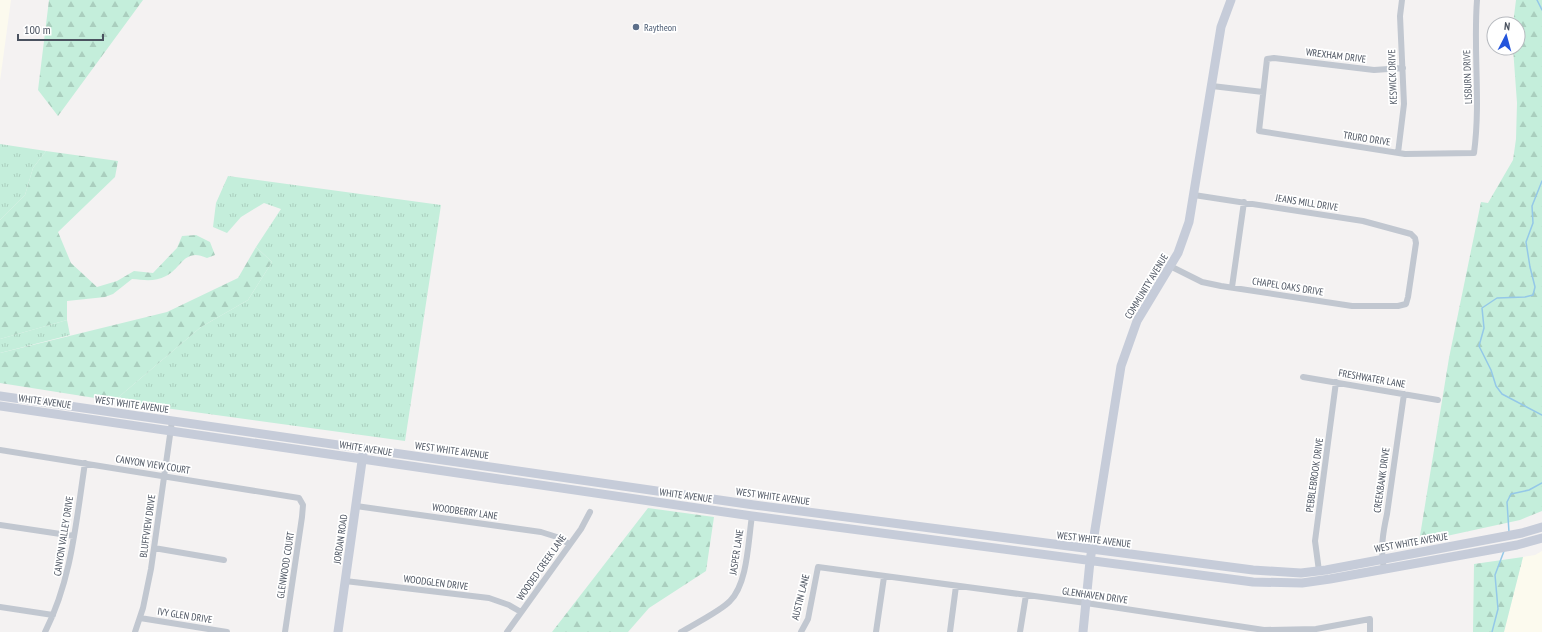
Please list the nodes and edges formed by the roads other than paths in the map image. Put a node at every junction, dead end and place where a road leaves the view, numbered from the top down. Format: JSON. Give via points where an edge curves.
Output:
{"nodes":[{"id":1,"x":1230,"y":0,"type":"edge"},
{"id":2,"x":1402,"y":0,"type":"edge"},
{"id":3,"x":1477,"y":0,"type":"edge"},
{"id":4,"x":1403,"y":68,"type":"junction"},
{"id":5,"x":1212,"y":86,"type":"junction"},
{"id":6,"x":1263,"y":92,"type":"junction"},
{"id":7,"x":1398,"y":153,"type":"junction"},
{"id":8,"x":1474,"y":153,"type":"joint"},
{"id":9,"x":1194,"y":195,"type":"junction"},
{"id":10,"x":1244,"y":202,"type":"junction"},
{"id":11,"x":1170,"y":266,"type":"junction"},
{"id":12,"x":1232,"y":287,"type":"junction"},
{"id":13,"x":1406,"y":304,"type":"joint"},
{"id":14,"x":1303,"y":377,"type":"dead end"},
{"id":15,"x":1336,"y":382,"type":"junction"},
{"id":16,"x":1404,"y":394,"type":"junction"},
{"id":17,"x":0,"y":396,"type":"edge"},
{"id":18,"x":1438,"y":400,"type":"dead end"},
{"id":19,"x":0,"y":406,"type":"edge"},
{"id":20,"x":171,"y":425,"type":"junction"},
{"id":21,"x":364,"y":449,"type":"junction"},
{"id":22,"x":0,"y":450,"type":"edge"},
{"id":23,"x":362,"y":458,"type":"junction"},
{"id":24,"x":85,"y":463,"type":"junction"},
{"id":25,"x":164,"y":476,"type":"junction"},
{"id":26,"x":301,"y":500,"type":"joint"},
{"id":27,"x":754,"y":505,"type":"junction"},
{"id":28,"x":356,"y":506,"type":"junction"},
{"id":29,"x":590,"y":512,"type":"dead end"},
{"id":30,"x":752,"y":516,"type":"junction"},
{"id":31,"x":0,"y":525,"type":"edge"},
{"id":32,"x":1542,"y":527,"type":"edge"},
{"id":33,"x":74,"y":536,"type":"junction"},
{"id":34,"x":1542,"y":538,"type":"edge"},
{"id":35,"x":569,"y":544,"type":"junction"},
{"id":36,"x":154,"y":548,"type":"junction"},
{"id":37,"x":1092,"y":550,"type":"junction"},
{"id":38,"x":1425,"y":551,"type":"junction"},
{"id":39,"x":1382,"y":559,"type":"junction"},
{"id":40,"x":224,"y":560,"type":"dead end"},
{"id":41,"x":1090,"y":561,"type":"junction"},
{"id":42,"x":1427,"y":561,"type":"junction"},
{"id":43,"x":818,"y":567,"type":"joint"},
{"id":44,"x":1384,"y":569,"type":"junction"},
{"id":45,"x":1319,"y":571,"type":"junction"},
{"id":46,"x":884,"y":577,"type":"junction"},
{"id":47,"x":345,"y":581,"type":"junction"},
{"id":48,"x":956,"y":586,"type":"junction"},
{"id":49,"x":1026,"y":596,"type":"junction"},
{"id":50,"x":1086,"y":603,"type":"junction"},
{"id":51,"x":0,"y":607,"type":"edge"},
{"id":52,"x":521,"y":612,"type":"junction"},
{"id":53,"x":53,"y":615,"type":"junction"},
{"id":54,"x":140,"y":618,"type":"junction"},
{"id":55,"x":45,"y":632,"type":"edge"},
{"id":56,"x":135,"y":632,"type":"edge"},
{"id":57,"x":227,"y":632,"type":"edge"},
{"id":58,"x":285,"y":632,"type":"edge"},
{"id":59,"x":338,"y":632,"type":"edge"},
{"id":60,"x":507,"y":632,"type":"edge"},
{"id":61,"x":681,"y":632,"type":"edge"},
{"id":62,"x":801,"y":632,"type":"edge"},
{"id":63,"x":876,"y":632,"type":"edge"},
{"id":64,"x":950,"y":632,"type":"edge"},
{"id":65,"x":1020,"y":632,"type":"edge"},
{"id":66,"x":1083,"y":632,"type":"edge"},
{"id":67,"x":1370,"y":632,"type":"edge"}],
"edges":[{"from":1,"to":5,"type":"main road","name":"COMMUNITY AVENUE","via":[[1221,27]]},
{"from":2,"to":4,"type":"street","name":"KESWICK DRIVE","via":[[1400,16]]},
{"from":3,"to":8,"type":"street","name":"LISBURN DRIVE","via":[[1475,20],[1478,103]]},
{"from":4,"to":6,"type":"street","name":"WREXHAM DRIVE","via":[[1374,70],[1267,59]]},
{"from":4,"to":7,"type":"street","name":"KESWICK DRIVE","via":[[1404,104]]},
{"from":5,"to":6,"type":"street"},
{"from":5,"to":9,"type":"main road","name":"COMMUNITY AVENUE"},
{"from":6,"to":7,"type":"street","name":"TRURO DRIVE","via":[[1259,132]]},
{"from":7,"to":8,"type":"street","name":"TRURO DRIVE"},
{"from":9,"to":10,"type":"street","name":"JEANS MILL DRIVE"},
{"from":9,"to":11,"type":"main road","name":"COMMUNITY AVENUE","via":[[1189,222],[1178,253]]},
{"from":10,"to":12,"type":"street"},
{"from":10,"to":13,"type":"street","name":"JEANS MILL DRIVE","via":[[1363,221],[1411,234],[1415,238],[1415,250]]},
{"from":11,"to":12,"type":"street","name":"CHAPEL OAKS DRIVE","via":[[1202,282]]},
{"from":11,"to":37,"type":"main road","name":"COMMUNITY AVENUE","via":[[1142,309],[1125,352]]},
{"from":12,"to":13,"type":"street","name":"CHAPEL OAKS DRIVE","via":[[1352,306]]},
{"from":14,"to":15,"type":"street","name":"FRESHWATER LANE"},
{"from":15,"to":16,"type":"street","name":"FRESHWATER LANE"},
{"from":15,"to":45,"type":"street","name":"PEBBLEBROOK DRIVE","via":[[1315,541]]},
{"from":16,"to":18,"type":"street","name":"FRESHWATER LANE"},
{"from":16,"to":39,"type":"street","name":"CREEKBANK DRIVE","via":[[1383,532]]},
{"from":17,"to":20,"type":"main road","name":"WEST WHITE AVENUE"},
{"from":19,"to":20,"type":"main road","name":"WHITE AVENUE"},
{"from":20,"to":21,"type":"main road","name":"WEST WHITE AVENUE"},
{"from":20,"to":23,"type":"main road","name":"WHITE AVENUE"},
{"from":20,"to":25,"type":"street","name":"BLUFFVIEW DRIVE"},
{"from":21,"to":23,"type":"main road","name":"JORDAN ROAD"},
{"from":21,"to":27,"type":"main road","name":"WEST WHITE AVENUE"},
{"from":22,"to":24,"type":"street","name":"CANYON VIEW COURT"},
{"from":23,"to":28,"type":"main road","name":"JORDAN ROAD"},
{"from":23,"to":30,"type":"main road","name":"WHITE AVENUE"},
{"from":24,"to":25,"type":"street","name":"CANYON VIEW COURT"},
{"from":24,"to":33,"type":"street","name":"CANYON VALLEY DRIVE"},
{"from":25,"to":26,"type":"street","name":"CANYON VIEW COURT","via":[[297,497]]},
{"from":25,"to":36,"type":"street","name":"BLUFFVIEW DRIVE"},
{"from":26,"to":58,"type":"street","name":"GLENWOOD COURT","via":[[302,517]]},
{"from":27,"to":30,"type":"main road"},
{"from":27,"to":37,"type":"main road","name":"WEST WHITE AVENUE"},
{"from":28,"to":35,"type":"street","name":"WOODBERRY LANE","via":[[541,532]]},
{"from":28,"to":47,"type":"main road","name":"JORDAN ROAD"},
{"from":29,"to":35,"type":"street","name":"WOODED CREEK LANE"},
{"from":30,"to":41,"type":"main road","name":"WEST WHITE AVENUE"},
{"from":30,"to":61,"type":"street","name":"JASPER LANE","via":[[739,589],[730,602]]},
{"from":31,"to":33,"type":"street"},
{"from":32,"to":38,"type":"main road","name":"WEST WHITE AVENUE"},
{"from":33,"to":53,"type":"street","name":"CANYON VALLEY DRIVE","via":[[65,586]]},
{"from":34,"to":42,"type":"main road","name":"WEST WHITE AVENUE"},
{"from":35,"to":52,"type":"street","name":"WOODED CREEK LANE"},
{"from":36,"to":40,"type":"street"},
{"from":36,"to":54,"type":"street","name":"BLUFFVIEW DRIVE"},
{"from":37,"to":41,"type":"main road","name":"COMMUNITY AVENUE"},
{"from":37,"to":45,"type":"main road","name":"WEST WHITE AVENUE","via":[[1271,572]]},
{"from":38,"to":39,"type":"main road","name":"WEST WHITE AVENUE"},
{"from":38,"to":42,"type":"main road"},
{"from":39,"to":44,"type":"street","name":"CREEKBANK DRIVE"},
{"from":39,"to":45,"type":"main road","name":"WEST WHITE AVENUE"},
{"from":41,"to":44,"type":"main road","name":"WEST WHITE AVENUE","via":[[1252,582],[1283,583],[1330,579]]},
{"from":41,"to":50,"type":"main road","name":"COMMUNITY AVENUE"},
{"from":42,"to":44,"type":"main road","name":"WEST WHITE AVENUE"},
{"from":43,"to":46,"type":"street","name":"GLENHAVEN DRIVE"},
{"from":43,"to":62,"type":"street","name":"AUSTIN LANE","via":[[808,619]]},
{"from":46,"to":48,"type":"street","name":"GLENHAVEN DRIVE"},
{"from":46,"to":63,"type":"street"},
{"from":47,"to":52,"type":"street","name":"WOODGLEN DRIVE","via":[[489,598]]},
{"from":47,"to":59,"type":"main road","name":"JORDAN ROAD"},
{"from":48,"to":49,"type":"street","name":"GLENHAVEN DRIVE"},
{"from":48,"to":64,"type":"street"},
{"from":49,"to":50,"type":"street","name":"GLENHAVEN DRIVE"},
{"from":49,"to":65,"type":"street"},
{"from":50,"to":66,"type":"main road","name":"COMMUNITY AVENUE"},
{"from":50,"to":67,"type":"street","name":"GLENHAVEN DRIVE","via":[[1264,630],[1316,629],[1370,620]]},
{"from":51,"to":53,"type":"street"},
{"from":52,"to":60,"type":"street","name":"WOODED CREEK LANE"},
{"from":53,"to":55,"type":"street","name":"CANYON VALLEY DRIVE"},
{"from":54,"to":56,"type":"street","name":"BLUFFVIEW DRIVE"},
{"from":54,"to":57,"type":"street","name":"IVY GLEN DRIVE"}]}
